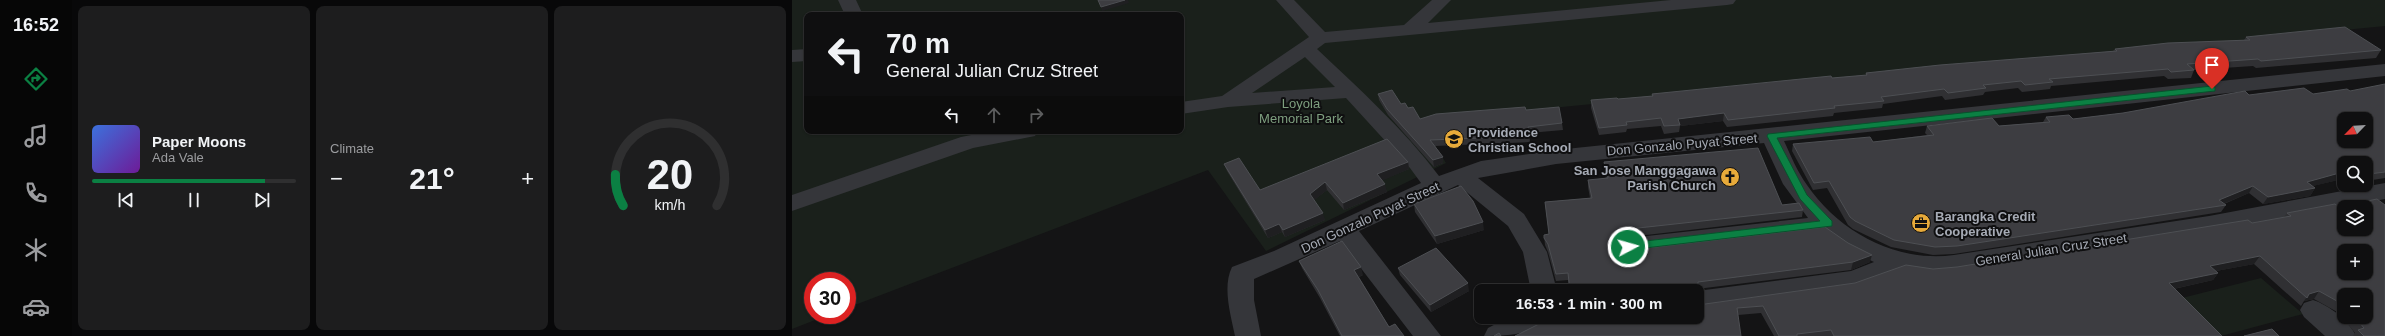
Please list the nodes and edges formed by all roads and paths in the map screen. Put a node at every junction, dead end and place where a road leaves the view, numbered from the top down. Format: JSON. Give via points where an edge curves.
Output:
{"nodes":[{"id":1,"x":847,"y":0,"type":"edge"},
{"id":2,"x":1285,"y":0,"type":"edge"},
{"id":3,"x":1442,"y":0,"type":"edge"},
{"id":4,"x":1727,"y":0,"type":"edge"},
{"id":5,"x":853,"y":12,"type":"edge"},
{"id":6,"x":1410,"y":29,"type":"junction"},
{"id":7,"x":1313,"y":43,"type":"junction"},
{"id":8,"x":804,"y":55,"type":"edge"},
{"id":9,"x":792,"y":56,"type":"edge"},
{"id":10,"x":2385,"y":70,"type":"edge"},
{"id":11,"x":1351,"y":92,"type":"junction"},
{"id":12,"x":1228,"y":101,"type":"junction"},
{"id":13,"x":1184,"y":108,"type":"edge"},
{"id":14,"x":982,"y":134,"type":"edge"},
{"id":15,"x":1771,"y":136,"type":"junction"},
{"id":16,"x":1461,"y":176,"type":"junction"},
{"id":17,"x":1435,"y":186,"type":"junction"},
{"id":18,"x":2385,"y":191,"type":"edge"},
{"id":19,"x":792,"y":203,"type":"edge"},
{"id":20,"x":1829,"y":224,"type":"junction"},
{"id":21,"x":1343,"y":228,"type":"junction"},
{"id":22,"x":1628,"y":247,"type":"dead end"},
{"id":23,"x":1901,"y":262,"type":"junction"},
{"id":24,"x":1542,"y":284,"type":"edge"},
{"id":25,"x":1704,"y":300,"type":"edge"},
{"id":26,"x":2313,"y":310,"type":"dead end"},
{"id":27,"x":1519,"y":324,"type":"edge"},
{"id":28,"x":1248,"y":336,"type":"edge"},
{"id":29,"x":1428,"y":336,"type":"edge"},
{"id":30,"x":1497,"y":336,"type":"edge"},
{"id":31,"x":2343,"y":336,"type":"edge"}],
"edges":[{"from":1,"to":5,"type":"street"},
{"from":2,"to":7,"type":"street"},
{"from":3,"to":6,"type":"street"},
{"from":4,"to":6,"type":"street"},
{"from":6,"to":7,"type":"street"},
{"from":7,"to":11,"type":"street"},
{"from":7,"to":12,"type":"street"},
{"from":8,"to":9,"type":"street"},
{"from":10,"to":15,"type":"street","name":"Don Gonzalo Puyat Street"},
{"from":11,"to":12,"type":"street"},
{"from":11,"to":17,"type":"street","via":[[1418,163]]},
{"from":12,"to":13,"type":"street"},
{"from":14,"to":19,"type":"street"},
{"from":15,"to":16,"type":"street","name":"Don Gonzalo Puyat Street","via":[[1549,158],[1481,168]]},
{"from":15,"to":20,"type":"street","name":"General Julian Cruz Street","via":[[1803,197]]},
{"from":16,"to":17,"type":"street","name":"Don Gonzalo Puyat Street"},
{"from":16,"to":24,"type":"street","via":[[1516,220],[1535,252]]},
{"from":17,"to":21,"type":"street","name":"Don Gonzalo Puyat Street"},
{"from":18,"to":23,"type":"street","name":"General Julian Cruz Street","via":[[2209,224],[1960,263],[1920,265]]},
{"from":20,"to":22,"type":"street"},
{"from":20,"to":23,"type":"street","name":"General Julian Cruz Street","via":[[1865,247]]},
{"from":21,"to":28,"type":"street","name":"Don Gonzalo Puyat Street","via":[[1241,274],[1241,300]]},
{"from":21,"to":29,"type":"street"},
{"from":23,"to":25,"type":"street","via":[[1853,280]]},
{"from":26,"to":31,"type":"street"},
{"from":27,"to":30,"type":"street"}]}
